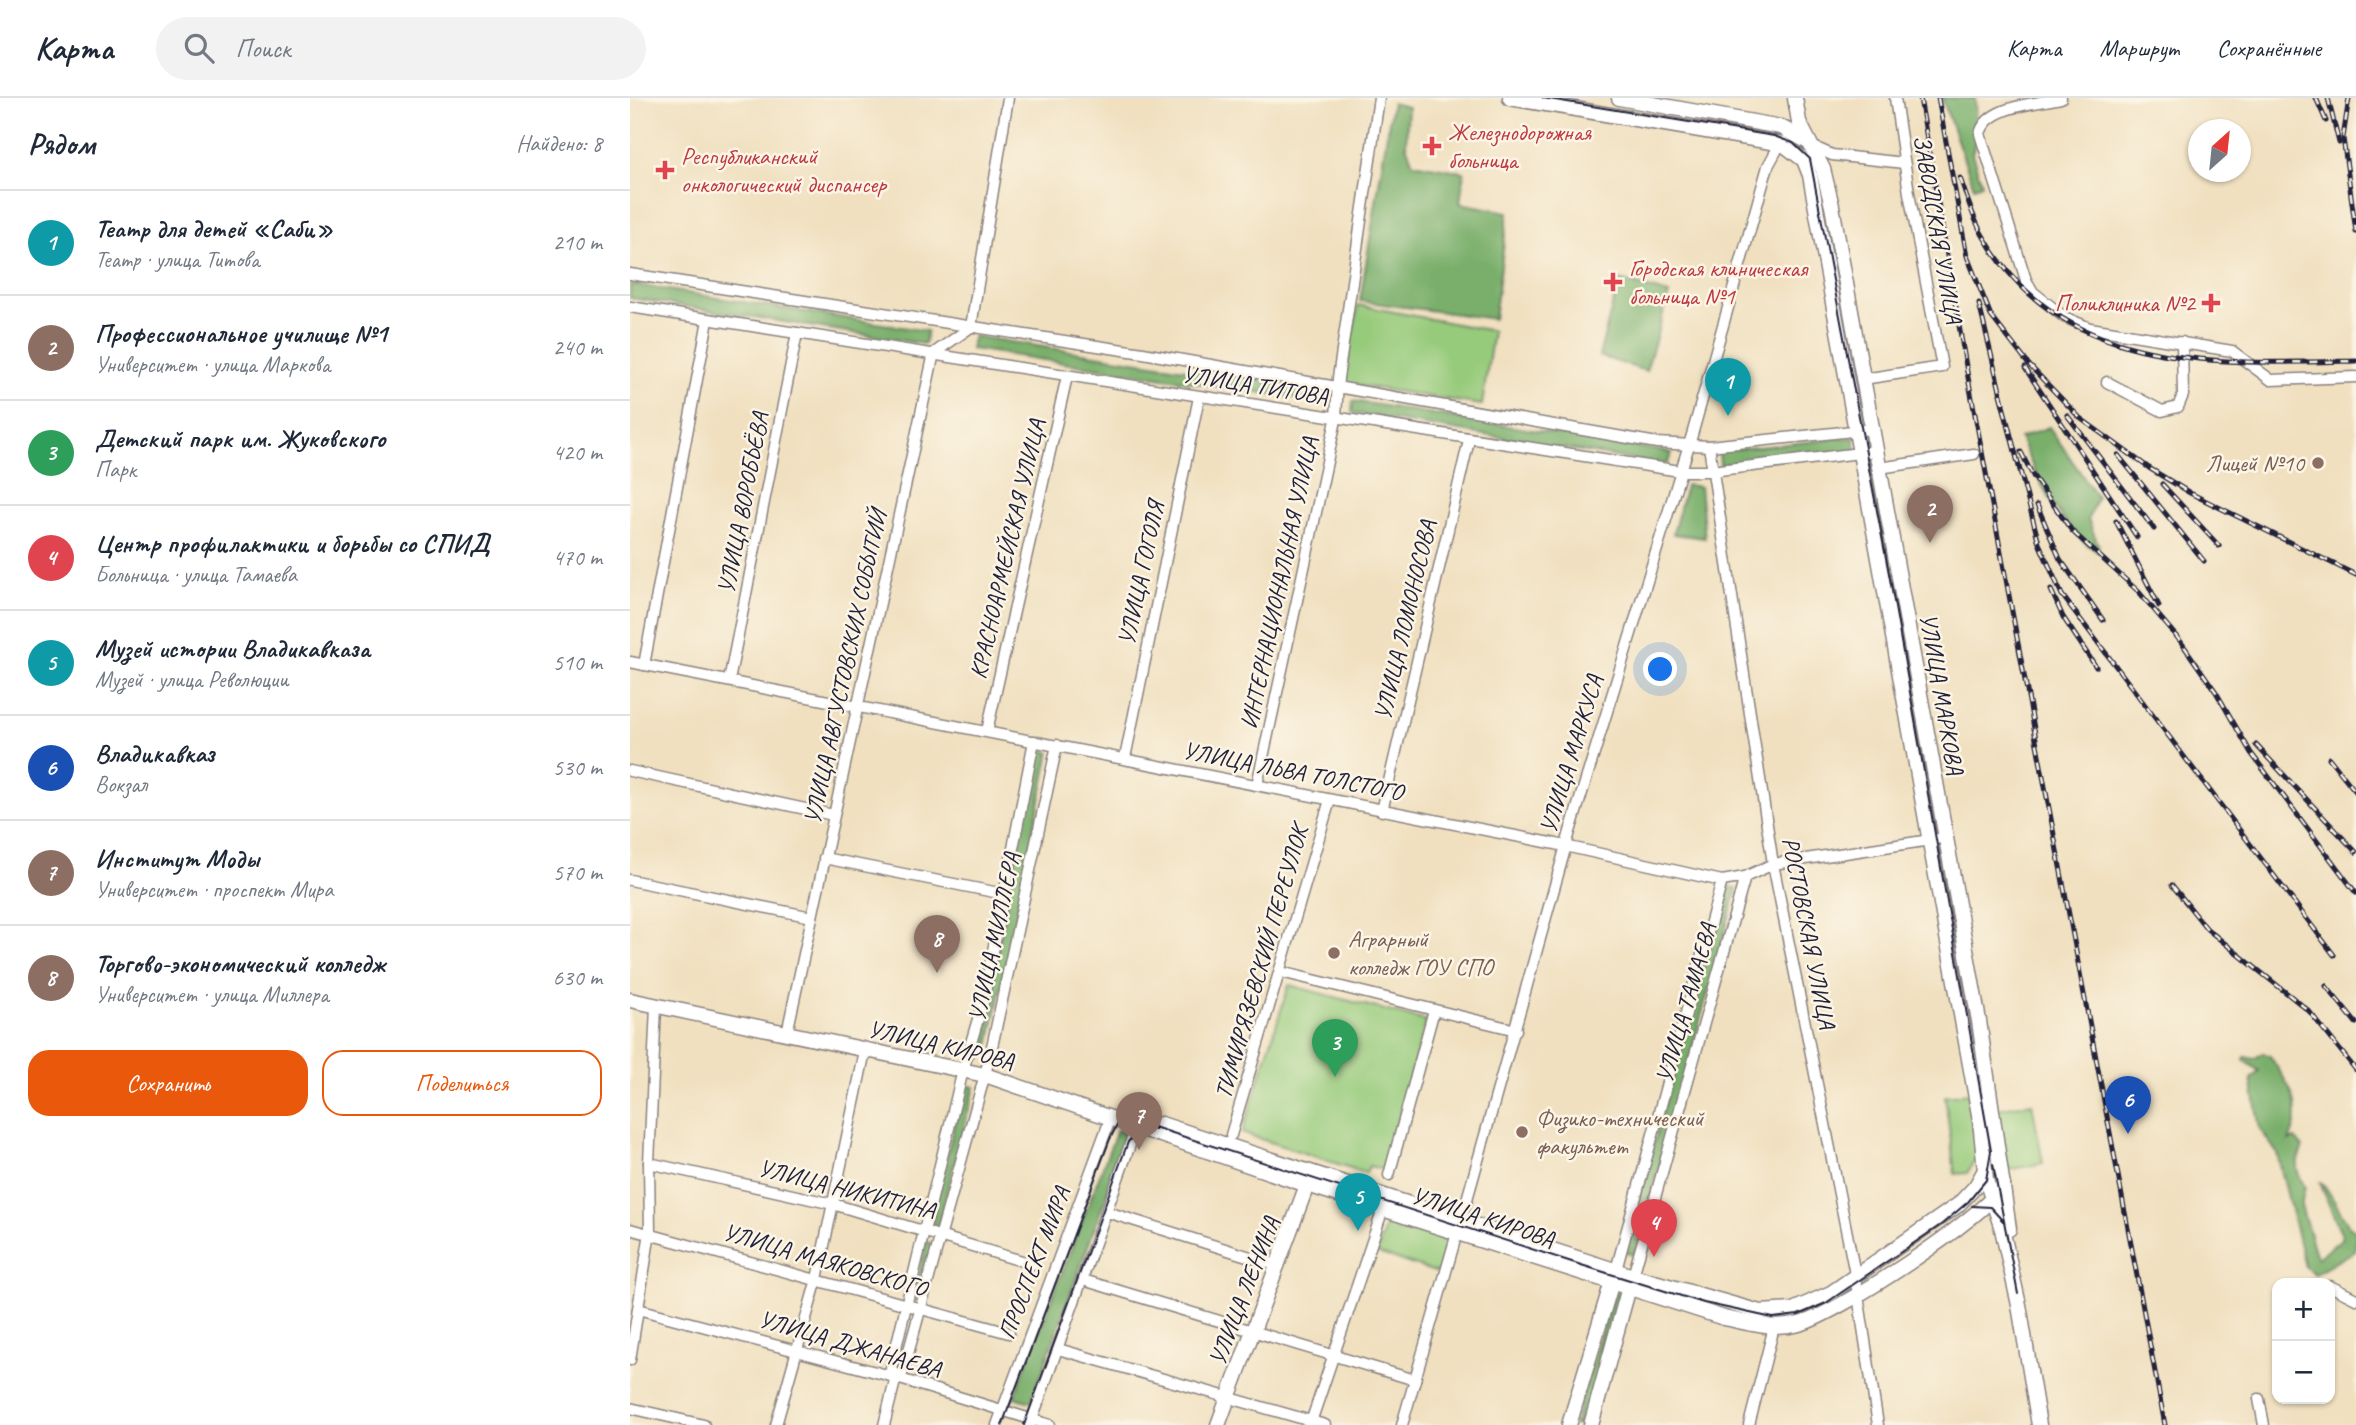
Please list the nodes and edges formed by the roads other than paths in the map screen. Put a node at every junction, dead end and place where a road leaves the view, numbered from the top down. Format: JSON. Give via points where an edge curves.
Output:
{"nodes":[{"id":1,"x":1008,"y":98,"type":"edge"},
{"id":2,"x":1379,"y":98,"type":"edge"},
{"id":3,"x":1510,"y":98,"type":"edge"},
{"id":4,"x":1619,"y":98,"type":"edge"},
{"id":5,"x":1895,"y":98,"type":"edge"},
{"id":6,"x":2061,"y":98,"type":"edge"},
{"id":7,"x":1795,"y":100,"type":"edge"},
{"id":8,"x":1786,"y":128,"type":"junction"},
{"id":9,"x":1780,"y":144,"type":"junction"},
{"id":10,"x":1814,"y":147,"type":"junction"},
{"id":11,"x":1904,"y":163,"type":"junction"},
{"id":12,"x":630,"y":274,"type":"edge"},
{"id":13,"x":630,"y":307,"type":"edge"},
{"id":14,"x":708,"y":320,"type":"junction"},
{"id":15,"x":971,"y":327,"type":"junction"},
{"id":16,"x":797,"y":333,"type":"junction"},
{"id":17,"x":2182,"y":342,"type":"junction"},
{"id":18,"x":934,"y":353,"type":"junction"},
{"id":19,"x":1068,"y":376,"type":"junction"},
{"id":20,"x":2356,"y":377,"type":"edge"},
{"id":21,"x":1863,"y":379,"type":"junction"},
{"id":22,"x":2107,"y":382,"type":"dead end"},
{"id":23,"x":1338,"y":388,"type":"junction"},
{"id":24,"x":1199,"y":397,"type":"junction"},
{"id":25,"x":1336,"y":420,"type":"junction"},
{"id":26,"x":1865,"y":430,"type":"junction"},
{"id":27,"x":1469,"y":440,"type":"junction"},
{"id":28,"x":1709,"y":446,"type":"junction"},
{"id":29,"x":1688,"y":447,"type":"junction"},
{"id":30,"x":1868,"y":452,"type":"junction"},
{"id":31,"x":1974,"y":454,"type":"dead end"},
{"id":32,"x":1879,"y":468,"type":"junction"},
{"id":33,"x":1680,"y":471,"type":"junction"},
{"id":34,"x":1712,"y":471,"type":"junction"},
{"id":35,"x":630,"y":662,"type":"edge"},
{"id":36,"x":644,"y":665,"type":"junction"},
{"id":37,"x":729,"y":681,"type":"junction"},
{"id":38,"x":860,"y":706,"type":"junction"},
{"id":39,"x":987,"y":731,"type":"junction"},
{"id":40,"x":1034,"y":741,"type":"junction"},
{"id":41,"x":1057,"y":745,"type":"junction"},
{"id":42,"x":1125,"y":758,"type":"junction"},
{"id":43,"x":630,"y":771,"type":"edge"},
{"id":44,"x":1256,"y":785,"type":"junction"},
{"id":45,"x":1330,"y":800,"type":"junction"},
{"id":46,"x":1382,"y":811,"type":"junction"},
{"id":47,"x":833,"y":815,"type":"junction"},
{"id":48,"x":1945,"y":838,"type":"junction"},
{"id":49,"x":1928,"y":840,"type":"junction"},
{"id":50,"x":1567,"y":846,"type":"junction"},
{"id":51,"x":824,"y":858,"type":"junction"},
{"id":52,"x":1773,"y":864,"type":"junction"},
{"id":53,"x":1745,"y":877,"type":"junction"},
{"id":54,"x":630,"y":880,"type":"edge"},
{"id":55,"x":1722,"y":881,"type":"junction"},
{"id":56,"x":1004,"y":894,"type":"junction"},
{"id":57,"x":812,"y":918,"type":"junction"},
{"id":58,"x":1281,"y":972,"type":"junction"},
{"id":59,"x":630,"y":994,"type":"edge"},
{"id":60,"x":630,"y":1000,"type":"edge"},
{"id":61,"x":656,"y":1006,"type":"junction"},
{"id":62,"x":1434,"y":1010,"type":"junction"},
{"id":63,"x":788,"y":1029,"type":"junction"},
{"id":64,"x":1516,"y":1030,"type":"junction"},
{"id":65,"x":865,"y":1051,"type":"junction"},
{"id":66,"x":964,"y":1066,"type":"junction"},
{"id":67,"x":986,"y":1070,"type":"junction"},
{"id":68,"x":1111,"y":1117,"type":"junction"},
{"id":69,"x":1137,"y":1125,"type":"junction"},
{"id":70,"x":1231,"y":1135,"type":"dead end"},
{"id":71,"x":649,"y":1163,"type":"junction"},
{"id":72,"x":1985,"y":1170,"type":"junction"},
{"id":73,"x":1389,"y":1175,"type":"dead end"},
{"id":74,"x":1310,"y":1179,"type":"junction"},
{"id":75,"x":2003,"y":1185,"type":"junction"},
{"id":76,"x":1992,"y":1200,"type":"junction"},
{"id":77,"x":833,"y":1204,"type":"junction"},
{"id":78,"x":1383,"y":1209,"type":"junction"},
{"id":79,"x":1107,"y":1212,"type":"junction"},
{"id":80,"x":1971,"y":1217,"type":"junction"},
{"id":81,"x":1459,"y":1227,"type":"junction"},
{"id":82,"x":630,"y":1229,"type":"edge"},
{"id":83,"x":2001,"y":1229,"type":"junction"},
{"id":84,"x":925,"y":1230,"type":"junction"},
{"id":85,"x":650,"y":1232,"type":"junction"},
{"id":86,"x":940,"y":1235,"type":"junction"},
{"id":87,"x":1032,"y":1264,"type":"dead end"},
{"id":88,"x":1279,"y":1266,"type":"junction"},
{"id":89,"x":1614,"y":1276,"type":"junction"},
{"id":90,"x":1855,"y":1276,"type":"junction"},
{"id":91,"x":817,"y":1279,"type":"junction"},
{"id":92,"x":1083,"y":1280,"type":"junction"},
{"id":93,"x":1631,"y":1282,"type":"junction"},
{"id":94,"x":2335,"y":1288,"type":"edge"},
{"id":95,"x":1856,"y":1295,"type":"junction"},
{"id":96,"x":2356,"y":1299,"type":"edge"},
{"id":97,"x":906,"y":1304,"type":"junction"},
{"id":98,"x":2019,"y":1305,"type":"junction"},
{"id":99,"x":921,"y":1308,"type":"junction"},
{"id":100,"x":638,"y":1309,"type":"junction"},
{"id":101,"x":1774,"y":1327,"type":"junction"},
{"id":102,"x":1254,"y":1332,"type":"junction"},
{"id":103,"x":1009,"y":1333,"type":"dead end"},
{"id":104,"x":1058,"y":1349,"type":"junction"},
{"id":105,"x":799,"y":1350,"type":"junction"},
{"id":106,"x":1332,"y":1356,"type":"junction"},
{"id":107,"x":630,"y":1360,"type":"edge"},
{"id":108,"x":896,"y":1377,"type":"junction"},
{"id":109,"x":1415,"y":1380,"type":"junction"},
{"id":110,"x":1228,"y":1397,"type":"junction"},
{"id":111,"x":2259,"y":1399,"type":"dead end"},
{"id":112,"x":630,"y":1408,"type":"edge"},
{"id":113,"x":1002,"y":1410,"type":"junction"},
{"id":114,"x":649,"y":1412,"type":"junction"},
{"id":115,"x":1031,"y":1422,"type":"edge"},
{"id":116,"x":1310,"y":1423,"type":"edge"},
{"id":117,"x":647,"y":1425,"type":"edge"},
{"id":118,"x":704,"y":1425,"type":"edge"},
{"id":119,"x":776,"y":1425,"type":"edge"},
{"id":120,"x":884,"y":1425,"type":"edge"},
{"id":121,"x":997,"y":1425,"type":"edge"},
{"id":122,"x":1050,"y":1425,"type":"edge"},
{"id":123,"x":1218,"y":1425,"type":"edge"},
{"id":124,"x":1325,"y":1425,"type":"edge"},
{"id":125,"x":1402,"y":1425,"type":"edge"},
{"id":126,"x":1569,"y":1425,"type":"edge"},
{"id":127,"x":1591,"y":1425,"type":"edge"},
{"id":128,"x":1749,"y":1425,"type":"edge"},
{"id":129,"x":1878,"y":1425,"type":"edge"},
{"id":130,"x":2039,"y":1425,"type":"edge"},
{"id":131,"x":2264,"y":1425,"type":"edge"}],
"edges":[{"from":1,"to":15,"type":"street"},
{"from":2,"to":23,"type":"street","name":"ИНТЕРНАЦИОНАЛЬНАЯ УЛИЦА"},
{"from":3,"to":9,"type":"main road"},
{"from":4,"to":8,"type":"main road"},
{"from":5,"to":11,"type":"street","name":"ЗАВОДСКАЯ УЛИЦА"},
{"from":6,"to":17,"type":"street","via":[[1995,114],[1982,125],[1980,134],[2026,279],[2050,307],[2090,328]]},
{"from":7,"to":8,"type":"main road","name":"УЛИЦА МАРКУСА"},
{"from":7,"to":10,"type":"main road","name":"УЛИЦА МАРКОВА","via":[[1799,122]]},
{"from":8,"to":9,"type":"main road","name":"УЛИЦА МАРКУСА"},
{"from":8,"to":10,"type":"main road"},
{"from":9,"to":26,"type":"main road","name":"УЛИЦА МАРКОВА","via":[[1804,160],[1812,181]]},
{"from":9,"to":29,"type":"street","name":"УЛИЦА МАРКУСА","via":[[1768,166]]},
{"from":10,"to":11,"type":"street","via":[[1832,155]]},
{"from":10,"to":21,"type":"main road","name":"УЛИЦА МАРКОВА","via":[[1832,206]]},
{"from":11,"to":21,"type":"street","name":"ЗАВОДСКАЯ УЛИЦА","via":[[1941,367]]},
{"from":12,"to":15,"type":"street","name":"УЛИЦА ТИТОВА"},
{"from":13,"to":14,"type":"street","name":"УЛИЦА ТИТОВА"},
{"from":14,"to":16,"type":"street","name":"УЛИЦА ТИТОВА"},
{"from":14,"to":36,"type":"street"},
{"from":15,"to":18,"type":"street"},
{"from":15,"to":23,"type":"street","name":"УЛИЦА ТИТОВА"},
{"from":16,"to":18,"type":"street","name":"УЛИЦА ТИТОВА"},
{"from":16,"to":37,"type":"street","name":"УЛИЦА ВОРОБЬЁВА"},
{"from":17,"to":20,"type":"street","via":[[2232,351],[2271,380]]},
{"from":17,"to":22,"type":"street","via":[[2183,395],[2178,407],[2162,411]]},
{"from":18,"to":19,"type":"street","name":"УЛИЦА ТИТОВА"},
{"from":18,"to":38,"type":"street","name":"УЛИЦА АВГУСТОВСКИХ СОБЫТИЙ"},
{"from":19,"to":24,"type":"street","name":"УЛИЦА ТИТОВА"},
{"from":19,"to":39,"type":"street","name":"КРАСНОАРМЕЙСКАЯ УЛИЦА"},
{"from":21,"to":26,"type":"main road","name":"УЛИЦА МАРКОВА"},
{"from":23,"to":25,"type":"street","name":"ИНТЕРНАЦИОНАЛЬНАЯ УЛИЦА"},
{"from":23,"to":29,"type":"street","name":"УЛИЦА ТИТОВА"},
{"from":24,"to":25,"type":"street","name":"УЛИЦА ТИТОВА"},
{"from":24,"to":42,"type":"street","name":"УЛИЦА ГОГОЛЯ"},
{"from":25,"to":27,"type":"street","name":"УЛИЦА ТИТОВА"},
{"from":25,"to":44,"type":"street","name":"ИНТЕРНАЦИОНАЛЬНАЯ УЛИЦА"},
{"from":26,"to":28,"type":"street","name":"УЛИЦА ТИТОВА"},
{"from":26,"to":30,"type":"main road","name":"УЛИЦА МАРКОВА"},
{"from":27,"to":33,"type":"street","name":"УЛИЦА ТИТОВА"},
{"from":27,"to":46,"type":"street","name":"УЛИЦА ЛОМОНОСОВА"},
{"from":28,"to":29,"type":"street","name":"УЛИЦА ТИТОВА"},
{"from":28,"to":34,"type":"street","name":"РОСТОВСКАЯ УЛИЦА"},
{"from":29,"to":33,"type":"street","name":"УЛИЦА МАРКУСА"},
{"from":30,"to":32,"type":"main road","name":"УЛИЦА МАРКОВА"},
{"from":30,"to":34,"type":"street","name":"УЛИЦА ТИТОВА"},
{"from":30,"to":49,"type":"main road","name":"УЛИЦА МАРКОВА"},
{"from":31,"to":32,"type":"street"},
{"from":32,"to":48,"type":"main road","name":"УЛИЦА МАРКОВА"},
{"from":33,"to":34,"type":"street","name":"УЛИЦА ТИТОВА"},
{"from":33,"to":50,"type":"street","name":"УЛИЦА МАРКУСА"},
{"from":34,"to":52,"type":"street","name":"РОСТОВСКАЯ УЛИЦА"},
{"from":35,"to":36,"type":"street","name":"УЛИЦА ЛЬВА ТОЛСТОГО"},
{"from":36,"to":37,"type":"street","name":"УЛИЦА ЛЬВА ТОЛСТОГО"},
{"from":37,"to":38,"type":"street","name":"УЛИЦА ЛЬВА ТОЛСТОГО"},
{"from":38,"to":39,"type":"street","name":"УЛИЦА ЛЬВА ТОЛСТОГО"},
{"from":38,"to":47,"type":"street","name":"УЛИЦА АВГУСТОВСКИХ СОБЫТИЙ"},
{"from":39,"to":40,"type":"street","name":"УЛИЦА ЛЬВА ТОЛСТОГО"},
{"from":40,"to":41,"type":"street","name":"УЛИЦА ЛЬВА ТОЛСТОГО"},
{"from":40,"to":56,"type":"street","name":"УЛИЦА МИЛЛЕРА"},
{"from":41,"to":42,"type":"street","name":"УЛИЦА ЛЬВА ТОЛСТОГО"},
{"from":41,"to":67,"type":"street","name":"УЛИЦА МИЛЛЕРА"},
{"from":42,"to":44,"type":"street","name":"УЛИЦА ЛЬВА ТОЛСТОГО"},
{"from":43,"to":47,"type":"street"},
{"from":44,"to":45,"type":"street","name":"УЛИЦА ЛЬВА ТОЛСТОГО"},
{"from":45,"to":46,"type":"street","name":"УЛИЦА ЛЬВА ТОЛСТОГО"},
{"from":45,"to":58,"type":"street","name":"ТИМИРЯЗЕВСКИЙ ПЕРЕУЛОК"},
{"from":46,"to":50,"type":"street","name":"УЛИЦА ЛЬВА ТОЛСТОГО"},
{"from":47,"to":51,"type":"street","name":"УЛИЦА АВГУСТОВСКИХ СОБЫТИЙ"},
{"from":48,"to":49,"type":"street","name":"УЛИЦА ЛЬВА ТОЛСТОГО"},
{"from":48,"to":75,"type":"main road","name":"УЛИЦА МАРКОВА"},
{"from":49,"to":52,"type":"street","name":"УЛИЦА ЛЬВА ТОЛСТОГО"},
{"from":49,"to":72,"type":"main road","name":"УЛИЦА МАРКОВА","via":[[1980,1120]]},
{"from":50,"to":55,"type":"street","name":"УЛИЦА ЛЬВА ТОЛСТОГО"},
{"from":50,"to":64,"type":"street","name":"УЛИЦА МАРКУСА"},
{"from":51,"to":56,"type":"street"},
{"from":51,"to":57,"type":"street","name":"УЛИЦА АВГУСТОВСКИХ СОБЫТИЙ"},
{"from":52,"to":53,"type":"street","name":"УЛИЦА ЛЬВА ТОЛСТОГО"},
{"from":52,"to":90,"type":"street","name":"РОСТОВСКАЯ УЛИЦА"},
{"from":53,"to":55,"type":"street","name":"УЛИЦА ЛЬВА ТОЛСТОГО"},
{"from":53,"to":93,"type":"street","name":"УЛИЦА ТАМАЕВА"},
{"from":54,"to":57,"type":"street"},
{"from":55,"to":89,"type":"street","name":"УЛИЦА ТАМАЕВА"},
{"from":56,"to":66,"type":"street","name":"УЛИЦА МИЛЛЕРА","via":[[983,1002]]},
{"from":57,"to":63,"type":"street","name":"УЛИЦА АВГУСТОВСКИХ СОБЫТИЙ"},
{"from":58,"to":62,"type":"street"},
{"from":58,"to":70,"type":"street","name":"ТИМИРЯЗЕВСКИЙ ПЕРЕУЛОК"},
{"from":59,"to":63,"type":"main road","name":"УЛИЦА КИРОВА"},
{"from":60,"to":61,"type":"main road","name":"УЛИЦА КИРОВА"},
{"from":61,"to":63,"type":"main road","name":"УЛИЦА КИРОВА"},
{"from":61,"to":71,"type":"street"},
{"from":62,"to":64,"type":"street"},
{"from":62,"to":73,"type":"street"},
{"from":63,"to":65,"type":"main road","name":"УЛИЦА КИРОВА"},
{"from":63,"to":66,"type":"main road","name":"УЛИЦА КИРОВА"},
{"from":64,"to":81,"type":"street","name":"УЛИЦА МАРКУСА"},
{"from":65,"to":66,"type":"main road","name":"УЛИЦА КИРОВА"},
{"from":65,"to":77,"type":"street"},
{"from":66,"to":67,"type":"main road","name":"УЛИЦА КИРОВА"},
{"from":66,"to":84,"type":"street","name":"УЛИЦА МИЛЛЕРА"},
{"from":67,"to":68,"type":"main road","name":"УЛИЦА КИРОВА"},
{"from":67,"to":74,"type":"main road","name":"УЛИЦА КИРОВА"},
{"from":67,"to":86,"type":"street","name":"УЛИЦА МИЛЛЕРА"},
{"from":68,"to":69,"type":"main road","name":"УЛИЦА КИРОВА"},
{"from":68,"to":113,"type":"street","name":"ПРОСПЕКТ МИРА"},
{"from":69,"to":74,"type":"main road","name":"УЛИЦА КИРОВА"},
{"from":69,"to":79,"type":"street","name":"ПРОСПЕКТ МИРА"},
{"from":71,"to":77,"type":"street","name":"УЛИЦА НИКИТИНА"},
{"from":71,"to":85,"type":"street"},
{"from":72,"to":76,"type":"main road","name":"УЛИЦА МАРКОВА"},
{"from":72,"to":90,"type":"main road","name":"УЛИЦА КИРОВА","via":[[1958,1205]]},
{"from":74,"to":78,"type":"main road","name":"УЛИЦА КИРОВА"},
{"from":74,"to":81,"type":"main road","name":"УЛИЦА КИРОВА"},
{"from":74,"to":88,"type":"main road","name":"УЛИЦА ЛЕНИНА"},
{"from":75,"to":76,"type":"main road","name":"УЛИЦА КИРОВА"},
{"from":75,"to":98,"type":"main road","name":"УЛИЦА МАРКОВА","via":[[2021,1293]]},
{"from":76,"to":80,"type":"main road","name":"УЛИЦА КИРОВА"},
{"from":76,"to":83,"type":"main road","name":"УЛИЦА МАРКОВА"},
{"from":77,"to":84,"type":"street","name":"УЛИЦА НИКИТИНА"},
{"from":77,"to":91,"type":"street"},
{"from":78,"to":81,"type":"main road","name":"УЛИЦА КИРОВА"},
{"from":78,"to":106,"type":"street"},
{"from":79,"to":88,"type":"street"},
{"from":79,"to":92,"type":"street","name":"ПРОСПЕКТ МИРА"},
{"from":80,"to":83,"type":"main road","via":[[1993,1218]]},
{"from":80,"to":95,"type":"main road","name":"УЛИЦА КИРОВА"},
{"from":81,"to":89,"type":"main road","name":"УЛИЦА КИРОВА"},
{"from":81,"to":109,"type":"street","name":"УЛИЦА МАРКУСА"},
{"from":82,"to":85,"type":"street","name":"УЛИЦА МАЯКОВСКОГО"},
{"from":83,"to":98,"type":"main road","name":"УЛИЦА МАРКОВА"},
{"from":84,"to":86,"type":"street","name":"УЛИЦА НИКИТИНА"},
{"from":84,"to":97,"type":"street","name":"УЛИЦА МИЛЛЕРА"},
{"from":85,"to":91,"type":"street","name":"УЛИЦА МАЯКОВСКОГО"},
{"from":85,"to":100,"type":"street"},
{"from":86,"to":87,"type":"street","name":"УЛИЦА НИКИТИНА"},
{"from":86,"to":99,"type":"street","name":"УЛИЦА МИЛЛЕРА"},
{"from":88,"to":102,"type":"main road","name":"УЛИЦА ЛЕНИНА"},
{"from":89,"to":93,"type":"main road","name":"УЛИЦА КИРОВА"},
{"from":89,"to":126,"type":"main road","name":"УЛИЦА ТАМАЕВА"},
{"from":90,"to":93,"type":"main road","name":"УЛИЦА КИРОВА","via":[[1814,1302],[1777,1313]]},
{"from":90,"to":95,"type":"street","name":"РОСТОВСКАЯ УЛИЦА"},
{"from":91,"to":97,"type":"street","name":"УЛИЦА МАЯКОВСКОГО"},
{"from":91,"to":105,"type":"street"},
{"from":92,"to":102,"type":"street"},
{"from":92,"to":104,"type":"street","name":"ПРОСПЕКТ МИРА"},
{"from":93,"to":101,"type":"main road","name":"УЛИЦА КИРОВА","via":[[1724,1318]]},
{"from":93,"to":127,"type":"main road","name":"УЛИЦА ТАМАЕВА"},
{"from":94,"to":96,"type":"street"},
{"from":95,"to":101,"type":"main road","name":"УЛИЦА КИРОВА","via":[[1817,1319]]},
{"from":95,"to":129,"type":"street","name":"РОСТОВСКАЯ УЛИЦА"},
{"from":97,"to":99,"type":"street","name":"УЛИЦА МАЯКОВСКОГО"},
{"from":97,"to":108,"type":"street","name":"УЛИЦА МИЛЛЕРА","via":[[891,1368]]},
{"from":98,"to":130,"type":"main road","name":"УЛИЦА МАРКОВА"},
{"from":99,"to":103,"type":"street","name":"УЛИЦА МАЯКОВСКОГО"},
{"from":99,"to":108,"type":"street","name":"УЛИЦА МИЛЛЕРА","via":[[903,1372]]},
{"from":100,"to":105,"type":"street","name":"УЛИЦА ДЖАНАЕВА"},
{"from":100,"to":107,"type":"street"},
{"from":101,"to":128,"type":"street"},
{"from":102,"to":106,"type":"street"},
{"from":102,"to":110,"type":"main road","name":"УЛИЦА ЛЕНИНА"},
{"from":104,"to":110,"type":"street"},
{"from":104,"to":115,"type":"street","name":"ПРОСПЕКТ МИРА"},
{"from":105,"to":108,"type":"street","name":"УЛИЦА ДЖАНАЕВА"},
{"from":105,"to":119,"type":"street"},
{"from":106,"to":109,"type":"street"},
{"from":106,"to":116,"type":"street"},
{"from":108,"to":113,"type":"street","name":"УЛИЦА ДЖАНАЕВА"},
{"from":108,"to":120,"type":"street","name":"УЛИЦА МИЛЛЕРА"},
{"from":109,"to":125,"type":"street","name":"УЛИЦА МАРКУСА"},
{"from":110,"to":116,"type":"street"},
{"from":110,"to":123,"type":"main road","name":"УЛИЦА ЛЕНИНА"},
{"from":111,"to":131,"type":"street"},
{"from":112,"to":114,"type":"street"},
{"from":113,"to":115,"type":"street","name":"УЛИЦА ДЖАНАЕВА"},
{"from":113,"to":121,"type":"street","name":"ПРОСПЕКТ МИРА"},
{"from":114,"to":117,"type":"street"},
{"from":114,"to":118,"type":"street"},
{"from":115,"to":122,"type":"street","name":"УЛИЦА ДЖАНАЕВА"},
{"from":116,"to":124,"type":"street"}]}
